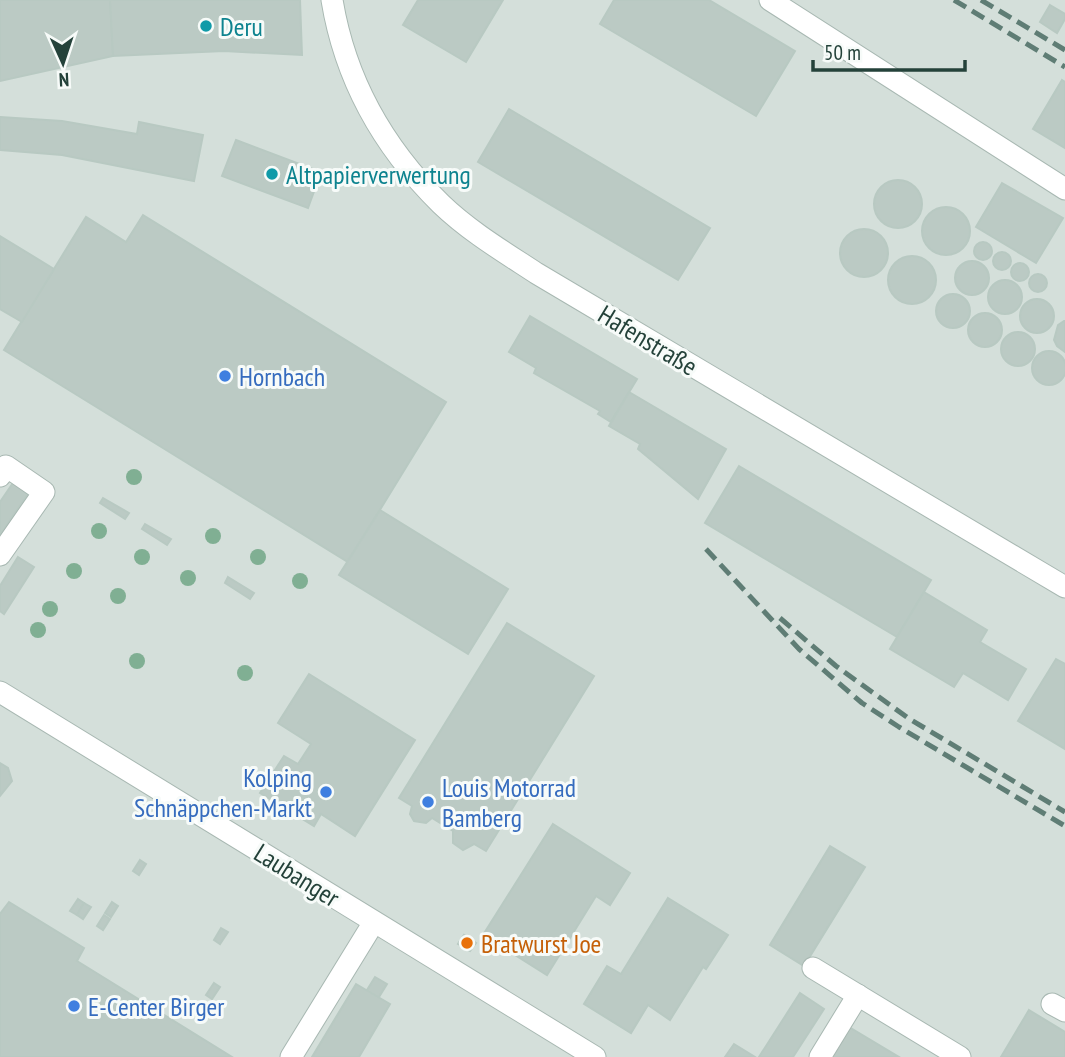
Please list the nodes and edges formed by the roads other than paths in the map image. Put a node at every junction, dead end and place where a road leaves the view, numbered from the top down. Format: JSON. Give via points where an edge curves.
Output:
{"nodes":[{"id":1,"x":332,"y":0,"type":"edge"},
{"id":2,"x":770,"y":0,"type":"edge"},
{"id":3,"x":1065,"y":189,"type":"edge"},
{"id":4,"x":0,"y":476,"type":"edge"},
{"id":5,"x":0,"y":555,"type":"edge"},
{"id":6,"x":1065,"y":587,"type":"edge"},
{"id":7,"x":0,"y":692,"type":"edge"},
{"id":8,"x":374,"y":922,"type":"junction"},
{"id":9,"x":813,"y":968,"type":"dead end"},
{"id":10,"x":858,"y":995,"type":"junction"},
{"id":11,"x":291,"y":1057,"type":"edge"},
{"id":12,"x":594,"y":1057,"type":"edge"},
{"id":13,"x":820,"y":1057,"type":"edge"},
{"id":14,"x":960,"y":1057,"type":"edge"}],
"edges":[{"from":1,"to":6,"type":"street","name":"Hafenstraße","via":[[348,66],[377,125],[442,205],[488,242]]},
{"from":2,"to":3,"type":"street"},
{"from":4,"to":5,"type":"street","via":[[6,466],[44,492]]},
{"from":7,"to":8,"type":"street","name":"Laubanger"},
{"from":8,"to":11,"type":"street"},
{"from":8,"to":12,"type":"street","name":"Laubanger"},
{"from":9,"to":10,"type":"street"},
{"from":10,"to":13,"type":"street"},
{"from":10,"to":14,"type":"street"}]}
